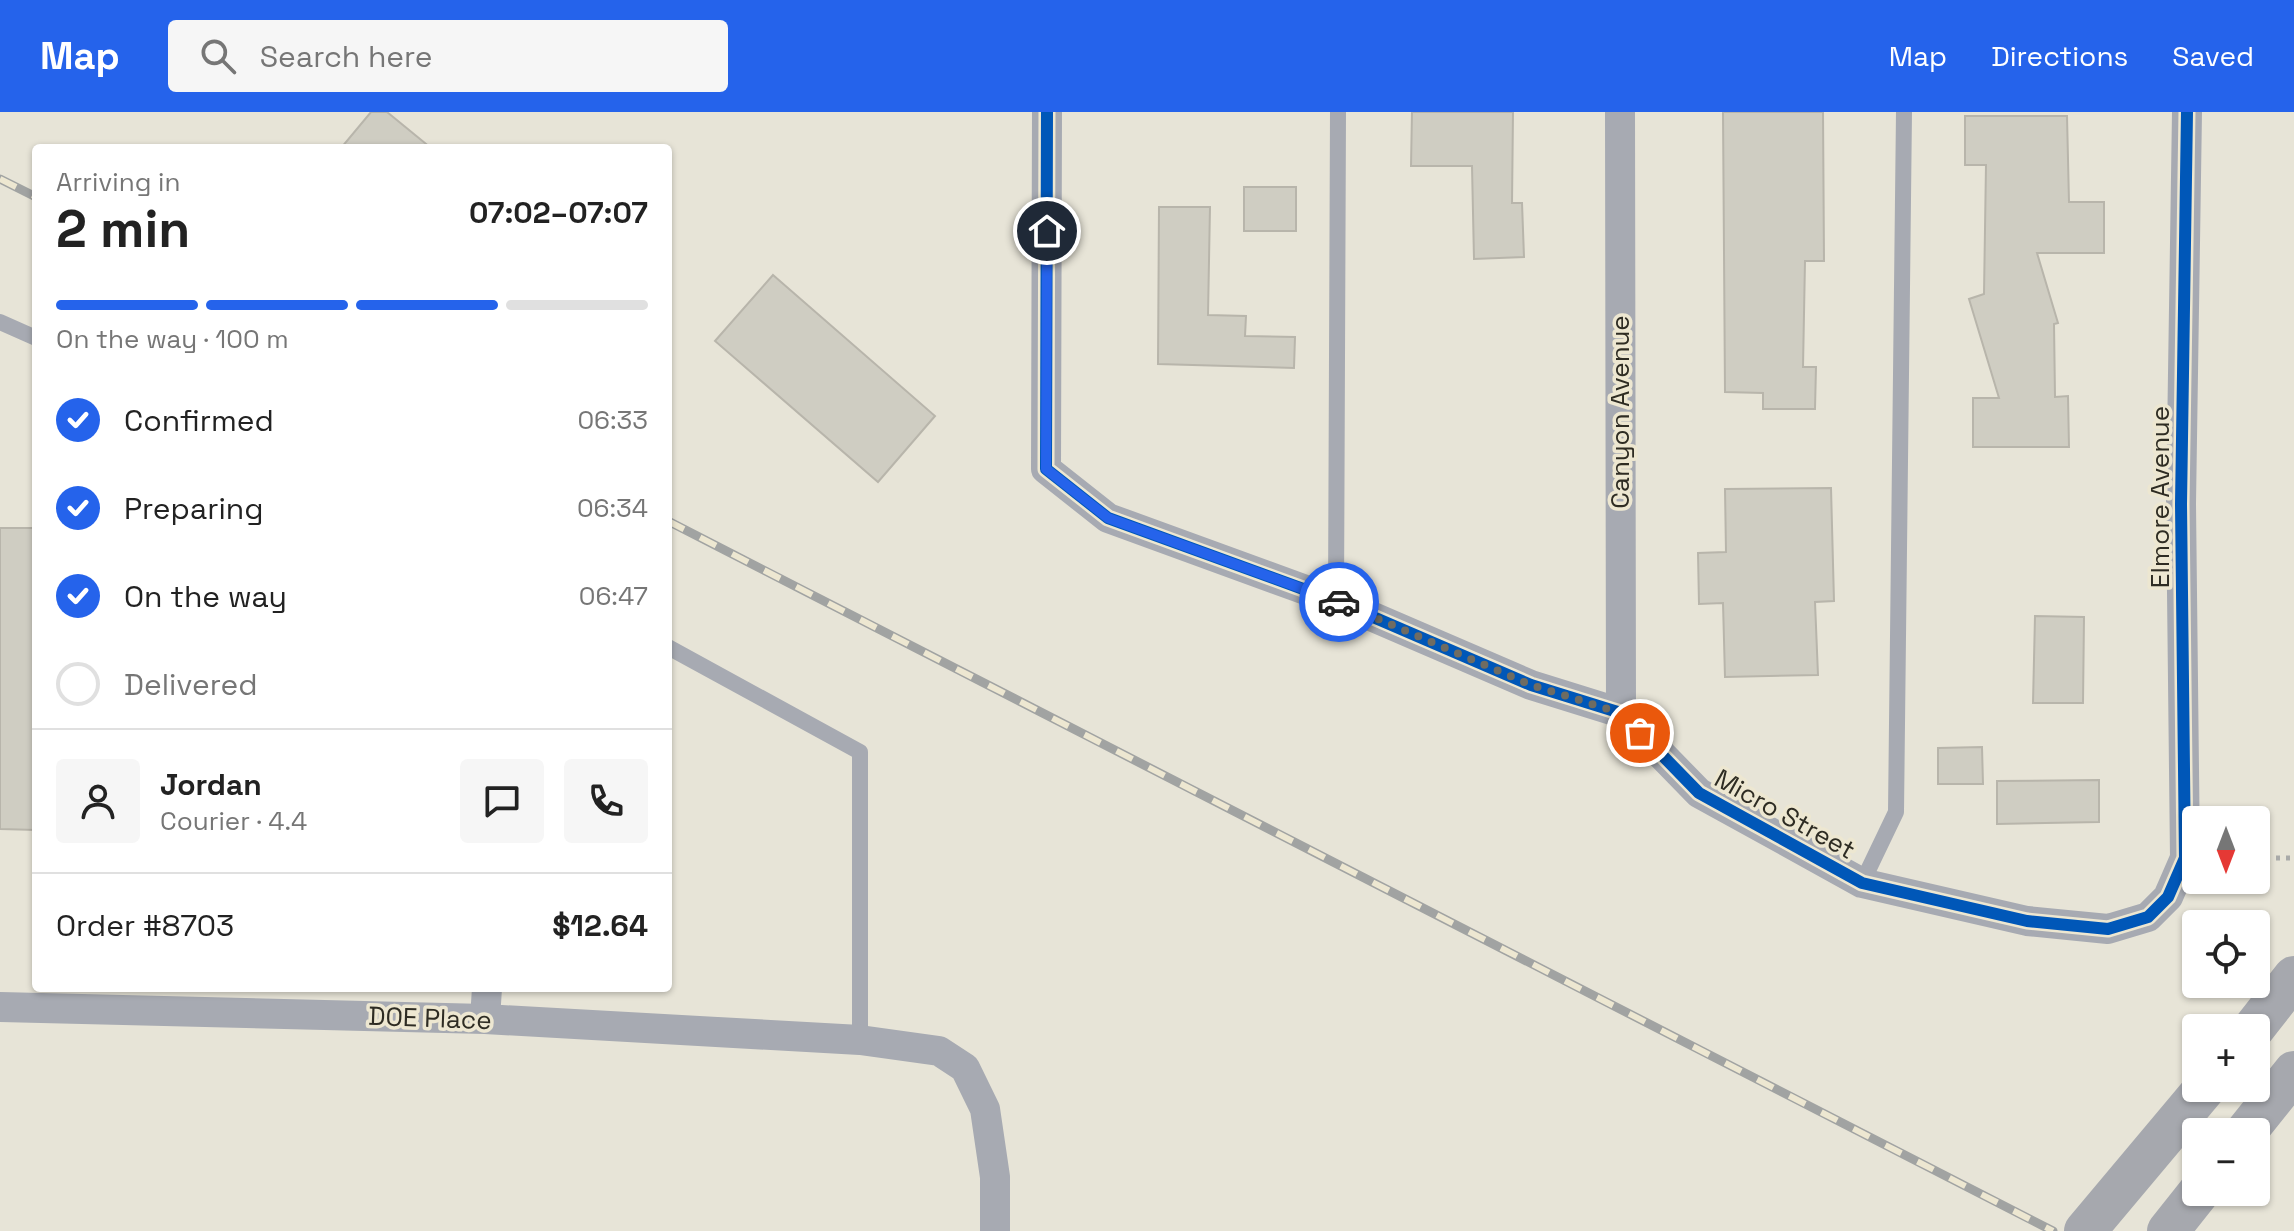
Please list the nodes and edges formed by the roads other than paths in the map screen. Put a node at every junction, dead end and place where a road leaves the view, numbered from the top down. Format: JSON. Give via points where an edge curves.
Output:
{"nodes":[{"id":1,"x":1047,"y":112,"type":"edge"},
{"id":2,"x":1338,"y":112,"type":"edge"},
{"id":3,"x":1620,"y":112,"type":"edge"},
{"id":4,"x":1904,"y":112,"type":"edge"},
{"id":5,"x":2187,"y":112,"type":"edge"},
{"id":6,"x":0,"y":322,"type":"edge"},
{"id":7,"x":32,"y":336,"type":"edge"},
{"id":8,"x":1336,"y":601,"type":"junction"},
{"id":9,"x":672,"y":649,"type":"edge"},
{"id":10,"x":1621,"y":713,"type":"junction"},
{"id":11,"x":2176,"y":880,"type":"joint"},
{"id":12,"x":1862,"y":883,"type":"junction"},
{"id":13,"x":2294,"y":977,"type":"edge"},
{"id":14,"x":487,"y":992,"type":"edge"},
{"id":15,"x":0,"y":1007,"type":"edge"},
{"id":16,"x":2265,"y":1014,"type":"edge"},
{"id":17,"x":485,"y":1019,"type":"junction"},
{"id":18,"x":860,"y":1040,"type":"junction"},
{"id":19,"x":2294,"y":1072,"type":"edge"},
{"id":20,"x":2193,"y":1102,"type":"edge"},
{"id":21,"x":2257,"y":1118,"type":"edge"},
{"id":22,"x":2188,"y":1206,"type":"edge"},
{"id":23,"x":995,"y":1231,"type":"edge"},
{"id":24,"x":2085,"y":1231,"type":"edge"},
{"id":25,"x":2168,"y":1231,"type":"edge"}],
"edges":[{"from":1,"to":8,"type":"street","name":"Micro Street","via":[[1046,469],[1108,518]]},
{"from":2,"to":8,"type":"lane"},
{"from":3,"to":10,"type":"street","name":"Canyon Avenue"},
{"from":4,"to":12,"type":"lane","via":[[1896,812]]},
{"from":5,"to":11,"type":"street","name":"Elmore Avenue","via":[[2181,504],[2185,858]]},
{"from":6,"to":7,"type":"lane"},
{"from":8,"to":10,"type":"street","name":"Micro Street","via":[[1531,685]]},
{"from":9,"to":18,"type":"lane","via":[[860,752]]},
{"from":10,"to":12,"type":"street","name":"Micro Street","via":[[1699,793]]},
{"from":11,"to":12,"type":"street","name":"Micro Street","via":[[2148,917],[2108,929],[2027,921]]},
{"from":13,"to":16,"type":"street"},
{"from":14,"to":17,"type":"street"},
{"from":15,"to":17,"type":"street","name":"DOE Place"},
{"from":17,"to":18,"type":"street","name":"DOE Place"},
{"from":18,"to":23,"type":"street","name":"DOE Place","via":[[939,1051],[965,1068],[985,1109],[995,1177]]},
{"from":19,"to":21,"type":"street"},
{"from":20,"to":24,"type":"street"},
{"from":22,"to":25,"type":"street"}]}
